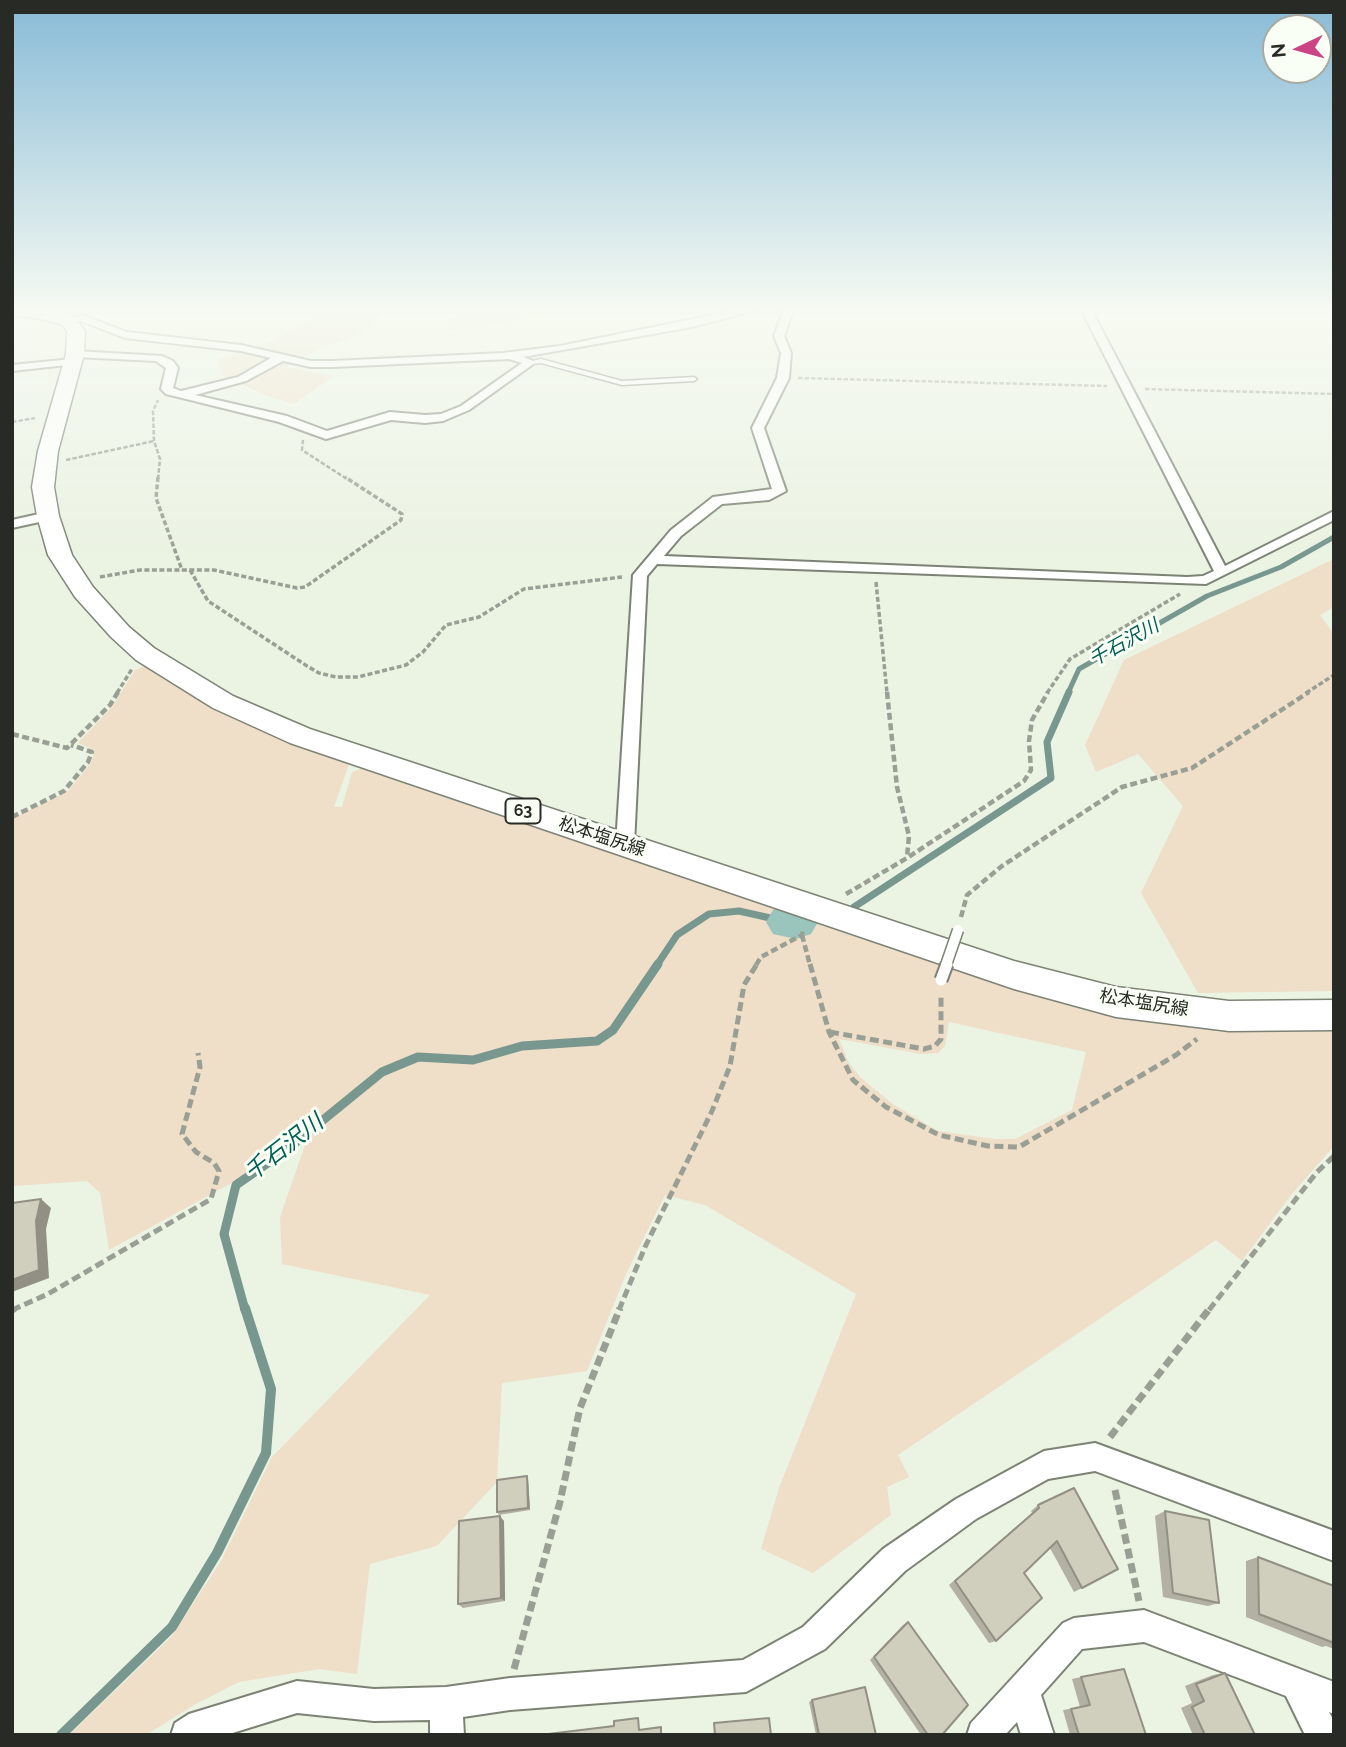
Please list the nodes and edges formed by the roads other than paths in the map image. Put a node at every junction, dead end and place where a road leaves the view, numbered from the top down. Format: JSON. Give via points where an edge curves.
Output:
{"nodes":[{"id":1,"x":66,"y":391,"type":"edge"},
{"id":2,"x":170,"y":391,"type":"edge"},
{"id":3,"x":188,"y":391,"type":"edge"},
{"id":4,"x":490,"y":391,"type":"edge"},
{"id":5,"x":777,"y":391,"type":"edge"},
{"id":6,"x":1128,"y":391,"type":"edge"},
{"id":7,"x":176,"y":393,"type":"junction"},
{"id":8,"x":1334,"y":515,"type":"edge"},
{"id":9,"x":48,"y":516,"type":"junction"},
{"id":10,"x":12,"y":524,"type":"edge"},
{"id":11,"x":651,"y":560,"type":"junction"},
{"id":12,"x":1222,"y":573,"type":"junction"},
{"id":13,"x":1188,"y":581,"type":"joint"},
{"id":14,"x":625,"y":845,"type":"junction"},
{"id":15,"x":958,"y":930,"type":"road end"},
{"id":16,"x":942,"y":980,"type":"road end"},
{"id":17,"x":1334,"y":1014,"type":"edge"},
{"id":18,"x":1334,"y":1546,"type":"edge"},
{"id":19,"x":1297,"y":1683,"type":"junction"},
{"id":20,"x":1023,"y":1691,"type":"junction"},
{"id":21,"x":1334,"y":1698,"type":"edge"},
{"id":22,"x":446,"y":1719,"type":"edge"},
{"id":23,"x":187,"y":1735,"type":"edge"},
{"id":24,"x":983,"y":1735,"type":"edge"},
{"id":25,"x":1038,"y":1735,"type":"edge"},
{"id":26,"x":1323,"y":1735,"type":"edge"}],
"edges":[{"from":1,"to":9,"type":"main road","name":"松本塩尻線","number":"63","via":[[43,487]]},
{"from":2,"to":7,"type":"street"},
{"from":3,"to":7,"type":"street"},
{"from":4,"to":7,"type":"street","via":[[443,417],[390,416],[326,435],[283,419]]},
{"from":5,"to":11,"type":"street","via":[[758,428],[779,491],[718,500]]},
{"from":6,"to":12,"type":"street"},
{"from":8,"to":12,"type":"street"},
{"from":9,"to":10,"type":"street"},
{"from":9,"to":14,"type":"main road","name":"松本塩尻線","number":"63","via":[[60,555],[120,632],[145,654],[223,702],[300,736]]},
{"from":11,"to":13,"type":"street"},
{"from":11,"to":14,"type":"street","via":[[640,575]]},
{"from":12,"to":13,"type":"street"},
{"from":14,"to":17,"type":"main road","name":"松本塩尻線","number":"63","via":[[1014,975],[1116,1002],[1229,1016]]},
{"from":15,"to":16,"type":"lane","bridge":true},
{"from":18,"to":22,"type":"street","via":[[1102,1459],[1044,1465],[966,1509],[894,1560],[814,1638],[746,1676],[510,1694]]},
{"from":19,"to":20,"type":"street","via":[[1144,1626],[1074,1634]]},
{"from":19,"to":21,"type":"street"},
{"from":19,"to":26,"type":"street"},
{"from":20,"to":24,"type":"street"},
{"from":20,"to":25,"type":"street"},
{"from":22,"to":23,"type":"street","via":[[374,1704],[297,1697],[201,1726]]}]}
